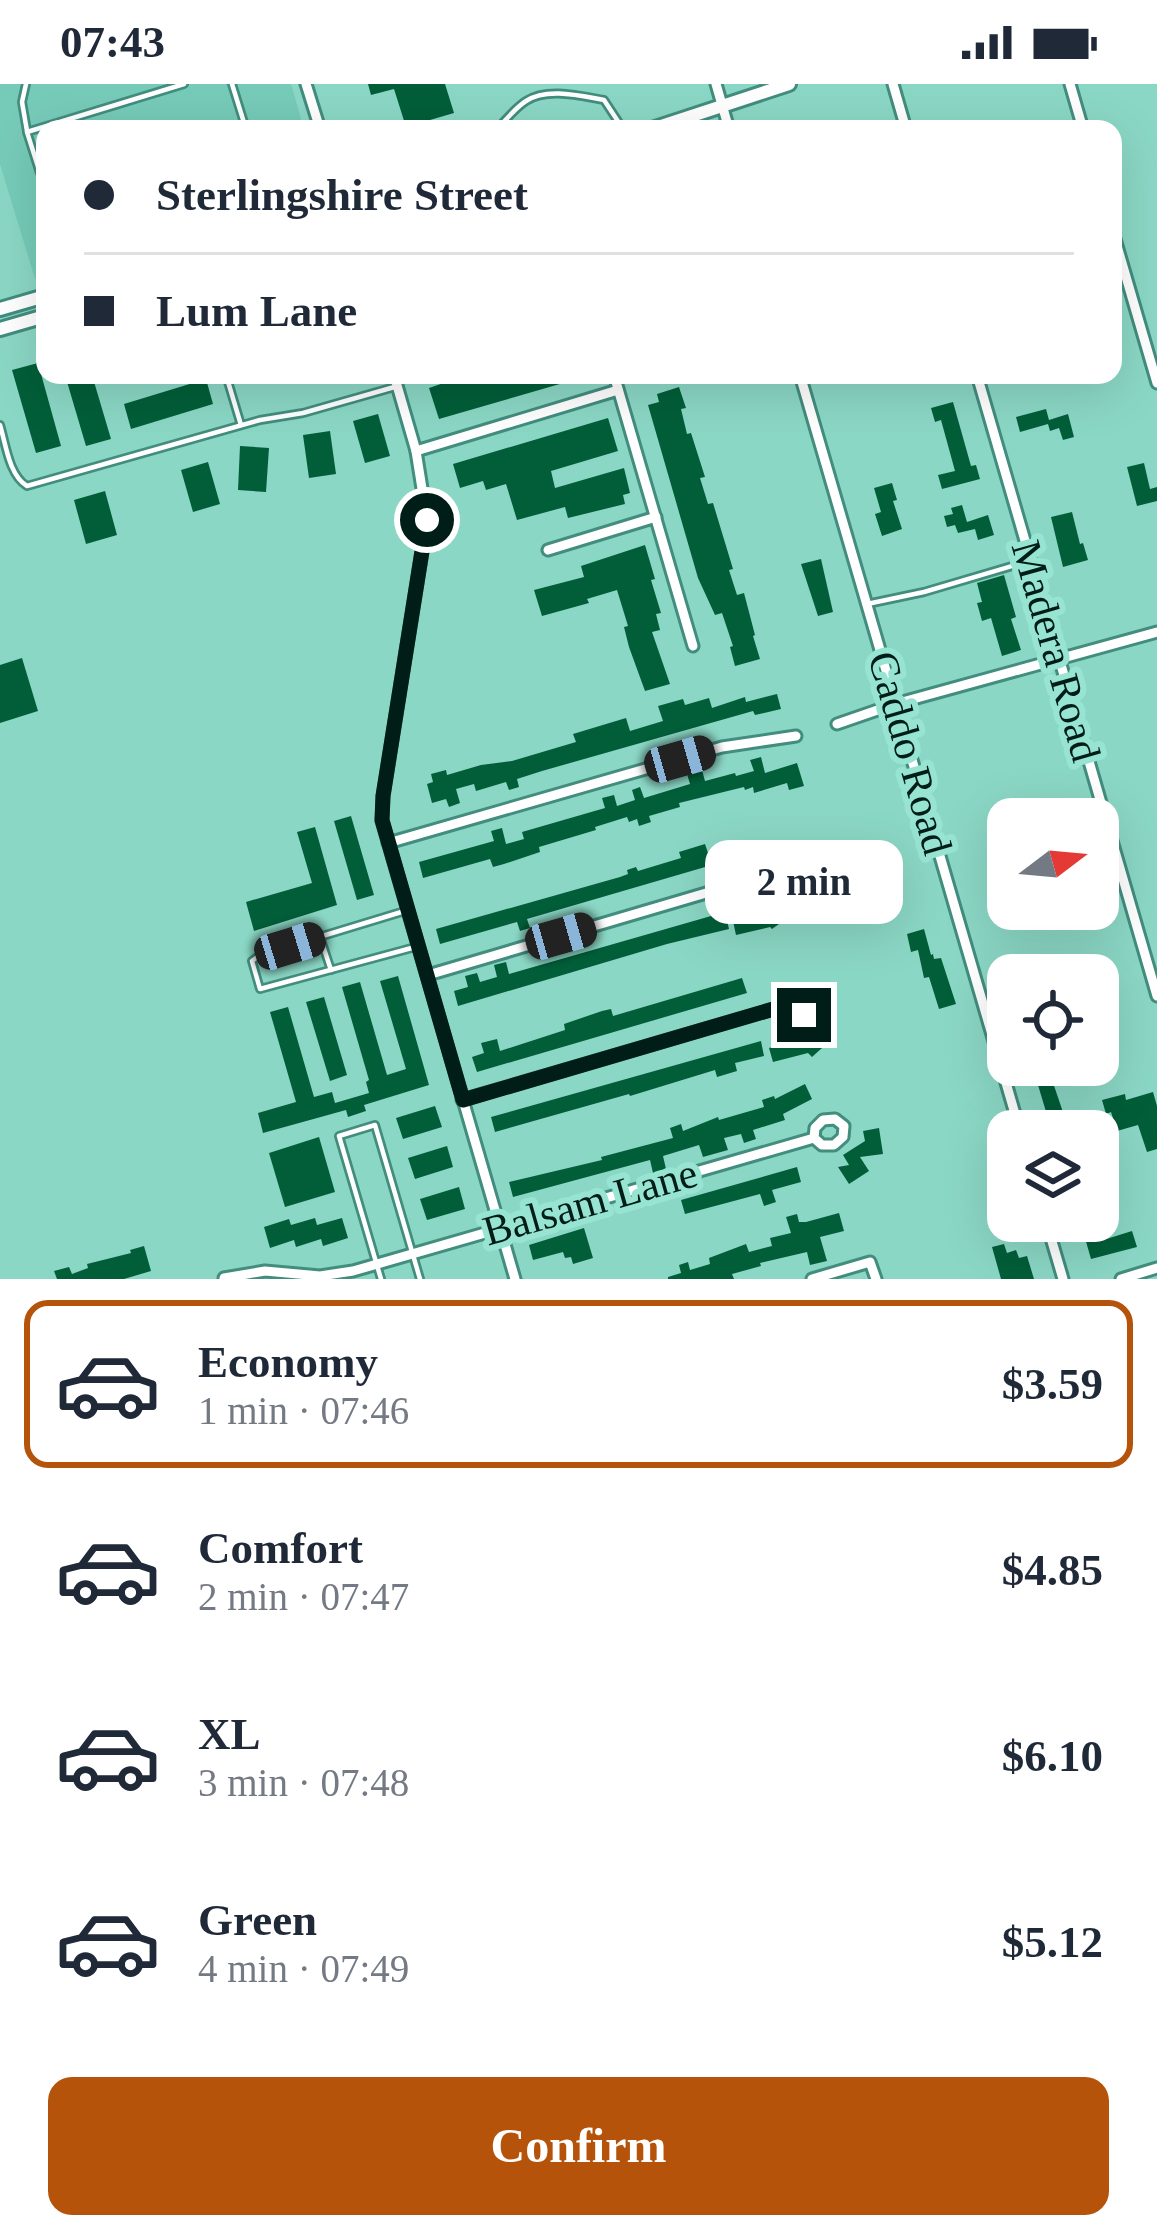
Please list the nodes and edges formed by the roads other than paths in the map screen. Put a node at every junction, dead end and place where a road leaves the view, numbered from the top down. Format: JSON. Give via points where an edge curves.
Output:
{"nodes":[{"id":1,"x":26,"y":84,"type":"edge"},
{"id":2,"x":184,"y":84,"type":"edge"},
{"id":3,"x":232,"y":84,"type":"edge"},
{"id":4,"x":306,"y":84,"type":"edge"},
{"id":5,"x":716,"y":84,"type":"edge"},
{"id":6,"x":789,"y":84,"type":"edge"},
{"id":7,"x":893,"y":84,"type":"edge"},
{"id":8,"x":1070,"y":84,"type":"edge"},
{"id":9,"x":772,"y":87,"type":"edge"},
{"id":10,"x":723,"y":107,"type":"junction"},
{"id":11,"x":66,"y":120,"type":"edge"},
{"id":12,"x":243,"y":120,"type":"edge"},
{"id":13,"x":317,"y":120,"type":"edge"},
{"id":14,"x":506,"y":120,"type":"edge"},
{"id":15,"x":616,"y":120,"type":"edge"},
{"id":16,"x":681,"y":120,"type":"edge"},
{"id":17,"x":727,"y":120,"type":"edge"},
{"id":18,"x":903,"y":120,"type":"edge"},
{"id":19,"x":1080,"y":120,"type":"edge"},
{"id":20,"x":36,"y":129,"type":"edge"},
{"id":21,"x":27,"y":132,"type":"junction"},
{"id":22,"x":36,"y":160,"type":"edge"},
{"id":23,"x":1122,"y":263,"type":"edge"},
{"id":24,"x":36,"y":299,"type":"edge"},
{"id":25,"x":0,"y":309,"type":"edge"},
{"id":26,"x":36,"y":319,"type":"edge"},
{"id":27,"x":0,"y":329,"type":"edge"},
{"id":28,"x":1157,"y":383,"type":"edge"},
{"id":29,"x":229,"y":384,"type":"edge"},
{"id":30,"x":387,"y":384,"type":"edge"},
{"id":31,"x":397,"y":384,"type":"edge"},
{"id":32,"x":616,"y":384,"type":"edge"},
{"id":33,"x":803,"y":384,"type":"edge"},
{"id":34,"x":979,"y":384,"type":"edge"},
{"id":35,"x":618,"y":390,"type":"junction"},
{"id":36,"x":0,"y":425,"type":"edge"},
{"id":37,"x":241,"y":425,"type":"junction"},
{"id":38,"x":416,"y":451,"type":"junction"},
{"id":39,"x":656,"y":517,"type":"junction"},
{"id":40,"x":548,"y":550,"type":"dead end"},
{"id":41,"x":1030,"y":561,"type":"junction"},
{"id":42,"x":866,"y":604,"type":"junction"},
{"id":43,"x":1157,"y":632,"type":"edge"},
{"id":44,"x":693,"y":646,"type":"dead end"},
{"id":45,"x":1059,"y":660,"type":"junction"},
{"id":46,"x":896,"y":704,"type":"junction"},
{"id":47,"x":837,"y":724,"type":"dead end"},
{"id":48,"x":796,"y":736,"type":"dead end"},
{"id":49,"x":388,"y":843,"type":"junction"},
{"id":50,"x":740,"y":883,"type":"dead end"},
{"id":51,"x":408,"y":910,"type":"junction"},
{"id":52,"x":320,"y":937,"type":"junction"},
{"id":53,"x":419,"y":946,"type":"junction"},
{"id":54,"x":331,"y":970,"type":"junction"},
{"id":55,"x":428,"y":975,"type":"junction"},
{"id":56,"x":1157,"y":996,"type":"edge"},
{"id":57,"x":777,"y":1008,"type":"dead end"},
{"id":58,"x":463,"y":1100,"type":"junction"},
{"id":59,"x":1014,"y":1110,"type":"edge"},
{"id":60,"x":814,"y":1138,"type":"dead end"},
{"id":61,"x":500,"y":1228,"type":"junction"},
{"id":62,"x":1052,"y":1242,"type":"edge"},
{"id":63,"x":413,"y":1254,"type":"junction"},
{"id":64,"x":376,"y":1264,"type":"junction"},
{"id":65,"x":1157,"y":1268,"type":"edge"},
{"id":66,"x":224,"y":1278,"type":"edge"},
{"id":67,"x":381,"y":1279,"type":"edge"},
{"id":68,"x":420,"y":1279,"type":"edge"},
{"id":69,"x":515,"y":1279,"type":"edge"},
{"id":70,"x":812,"y":1279,"type":"edge"},
{"id":71,"x":876,"y":1279,"type":"edge"},
{"id":72,"x":1063,"y":1279,"type":"edge"},
{"id":73,"x":1121,"y":1279,"type":"edge"}],
"edges":[{"from":1,"to":21,"type":"lane"},
{"from":2,"to":11,"type":"lane"},
{"from":3,"to":12,"type":"lane"},
{"from":4,"to":13,"type":"street"},
{"from":5,"to":10,"type":"street"},
{"from":6,"to":9,"type":"main road"},
{"from":7,"to":18,"type":"street"},
{"from":8,"to":19,"type":"street"},
{"from":9,"to":10,"type":"main road"},
{"from":10,"to":16,"type":"main road"},
{"from":10,"to":17,"type":"street"},
{"from":14,"to":15,"type":"lane","via":[[527,100],[576,94],[604,100]]},
{"from":20,"to":21,"type":"lane"},
{"from":21,"to":22,"type":"lane"},
{"from":23,"to":28,"type":"street"},
{"from":24,"to":25,"type":"main road"},
{"from":26,"to":27,"type":"main road"},
{"from":29,"to":37,"type":"lane"},
{"from":30,"to":37,"type":"lane"},
{"from":31,"to":38,"type":"street"},
{"from":32,"to":35,"type":"street"},
{"from":33,"to":42,"type":"street","name":"Caddo Road"},
{"from":34,"to":41,"type":"street","name":"Madera Road"},
{"from":35,"to":38,"type":"street"},
{"from":35,"to":39,"type":"street"},
{"from":36,"to":37,"type":"lane","via":[[15,475],[27,486]]},
{"from":38,"to":49,"type":"street","via":[[427,520],[383,796]]},
{"from":39,"to":40,"type":"street"},
{"from":39,"to":44,"type":"street"},
{"from":41,"to":42,"type":"lane"},
{"from":41,"to":45,"type":"street","name":"Madera Road"},
{"from":42,"to":46,"type":"street","name":"Caddo Road"},
{"from":43,"to":45,"type":"street"},
{"from":45,"to":46,"type":"street"},
{"from":45,"to":56,"type":"street","name":"Madera Road"},
{"from":46,"to":47,"type":"street"},
{"from":46,"to":59,"type":"street","name":"Caddo Road"},
{"from":48,"to":49,"type":"street","via":[[722,747]]},
{"from":49,"to":51,"type":"street"},
{"from":50,"to":55,"type":"street"},
{"from":51,"to":52,"type":"lane"},
{"from":51,"to":53,"type":"street"},
{"from":52,"to":54,"type":"lane"},
{"from":52,"to":54,"type":"lane","via":[[252,961],[260,989]]},
{"from":53,"to":54,"type":"lane"},
{"from":53,"to":55,"type":"street"},
{"from":55,"to":58,"type":"street"},
{"from":57,"to":58,"type":"street"},
{"from":58,"to":61,"type":"street"},
{"from":60,"to":61,"type":"street","name":"Balsam Lane"},
{"from":61,"to":63,"type":"street","name":"Balsam Lane"},
{"from":61,"to":69,"type":"street"},
{"from":62,"to":72,"type":"street"},
{"from":63,"to":64,"type":"street","name":"Balsam Lane"},
{"from":63,"to":64,"type":"lane","via":[[375,1125],[338,1136]]},
{"from":63,"to":68,"type":"lane"},
{"from":64,"to":66,"type":"street","name":"Balsam Lane","via":[[320,1276],[265,1271]]},
{"from":64,"to":67,"type":"lane"},
{"from":65,"to":73,"type":"street"},
{"from":70,"to":71,"type":"street","via":[[870,1262]]}]}
